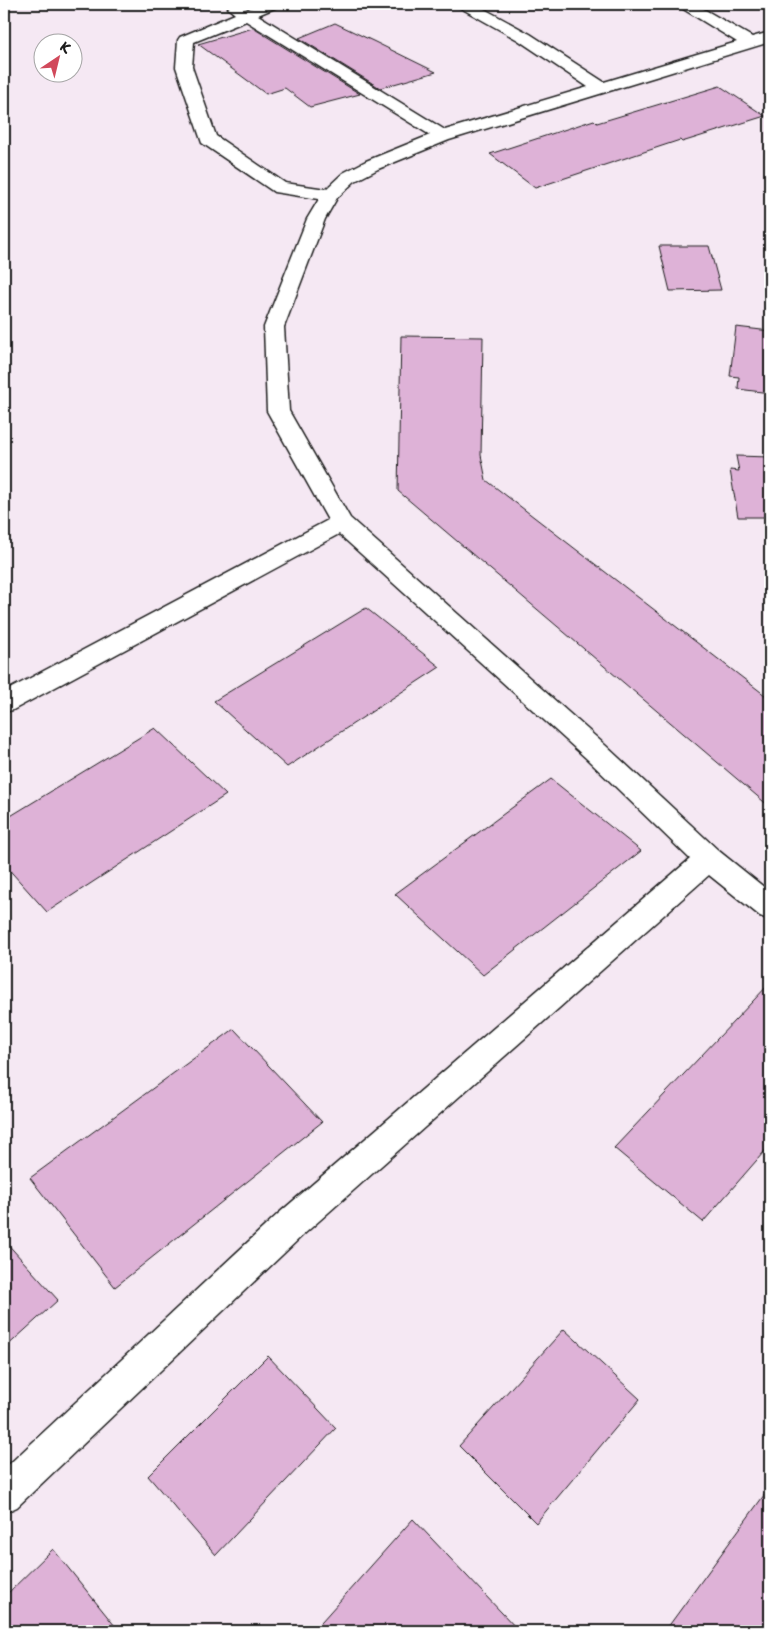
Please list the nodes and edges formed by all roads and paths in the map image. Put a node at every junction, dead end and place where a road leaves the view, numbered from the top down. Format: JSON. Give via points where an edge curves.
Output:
{"nodes":[{"id":1,"x":228,"y":4,"type":"edge"},
{"id":2,"x":272,"y":4,"type":"edge"},
{"id":3,"x":464,"y":4,"type":"edge"},
{"id":4,"x":685,"y":4,"type":"edge"},
{"id":5,"x":248,"y":14,"type":"junction"},
{"id":6,"x":770,"y":37,"type":"edge"},
{"id":7,"x":750,"y":43,"type":"junction"},
{"id":8,"x":603,"y":89,"type":"junction"},
{"id":9,"x":443,"y":136,"type":"junction"},
{"id":10,"x":330,"y":195,"type":"junction"},
{"id":11,"x":341,"y":522,"type":"junction"},
{"id":12,"x":4,"y":703,"type":"edge"},
{"id":13,"x":709,"y":859,"type":"junction"},
{"id":14,"x":770,"y":908,"type":"edge"},
{"id":15,"x":4,"y":1494,"type":"edge"}],
"edges":[{"from":1,"to":5,"type":"street"},
{"from":2,"to":5,"type":"street"},
{"from":3,"to":8,"type":"street","via":[[524,37]]},
{"from":4,"to":7,"type":"street"},
{"from":5,"to":9,"type":"street"},
{"from":5,"to":10,"type":"street","via":[[186,40],[184,67],[208,139],[280,188]]},
{"from":6,"to":7,"type":"street"},
{"from":7,"to":8,"type":"street"},
{"from":8,"to":9,"type":"street"},
{"from":9,"to":10,"type":"street","via":[[349,177]]},
{"from":10,"to":11,"type":"street","via":[[316,219],[274,326],[278,411]]},
{"from":11,"to":12,"type":"street"},
{"from":11,"to":13,"type":"street","via":[[596,752]]},
{"from":13,"to":14,"type":"street"},
{"from":13,"to":15,"type":"street","via":[[290,1225]]}]}
